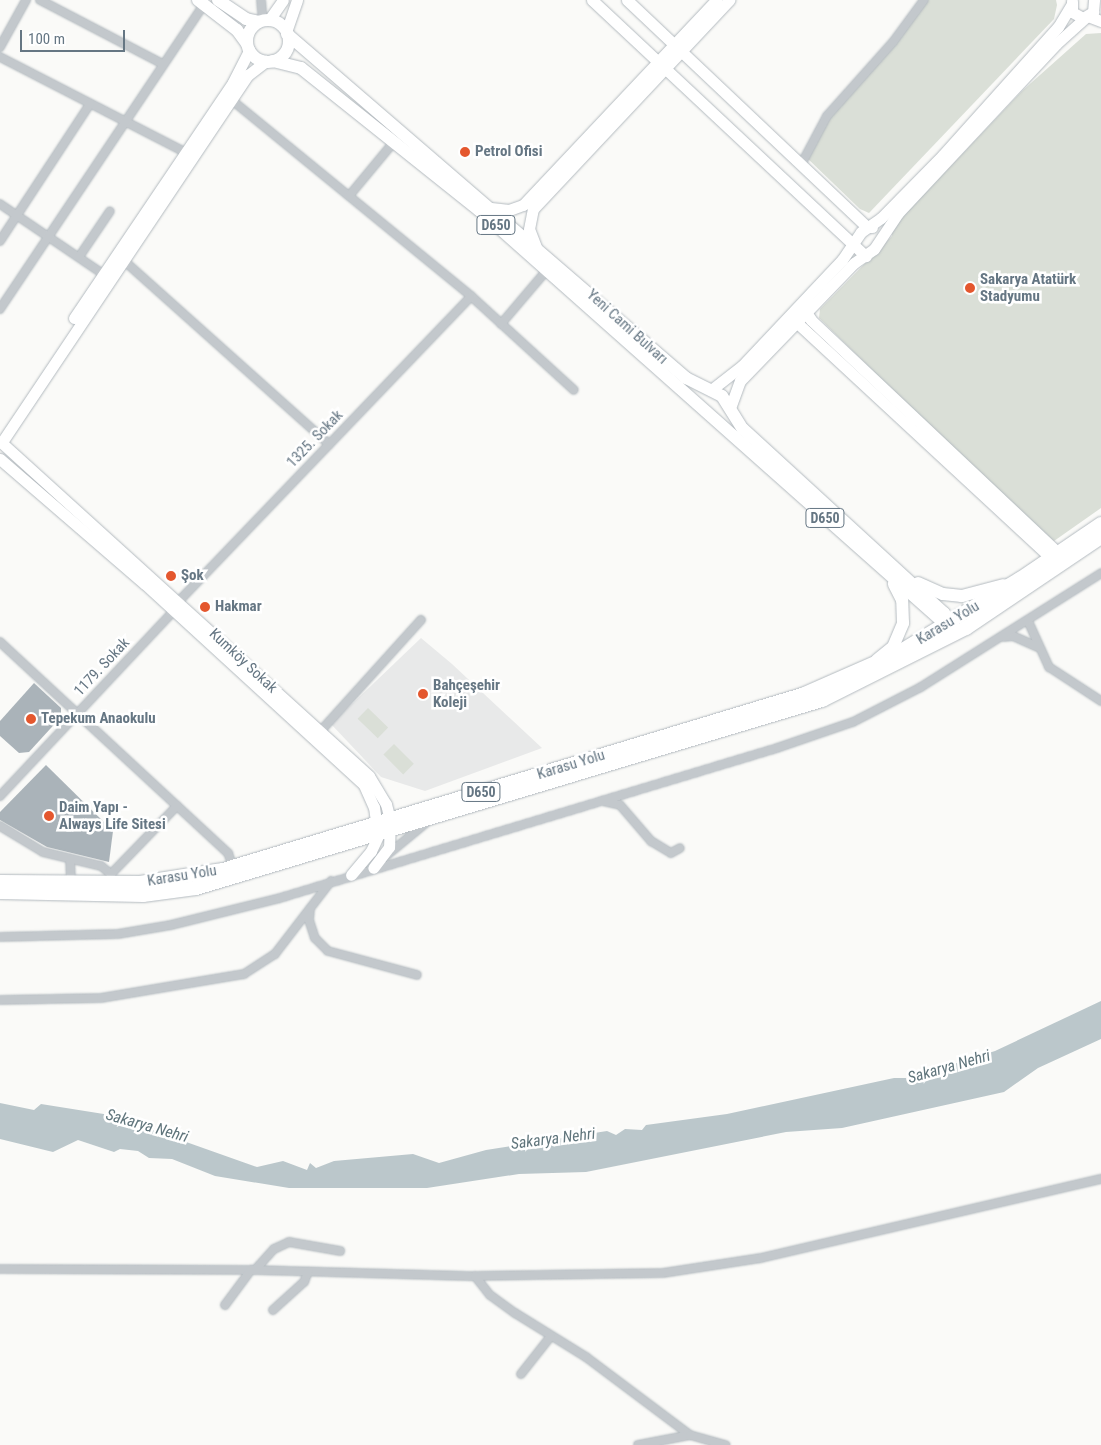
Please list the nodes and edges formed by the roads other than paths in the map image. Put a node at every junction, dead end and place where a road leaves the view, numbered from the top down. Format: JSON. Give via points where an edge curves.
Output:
{"nodes":[{"id":1,"x":26,"y":0,"type":"edge"},
{"id":2,"x":40,"y":0,"type":"edge"},
{"id":3,"x":218,"y":0,"type":"edge"},
{"id":4,"x":261,"y":0,"type":"edge"},
{"id":5,"x":283,"y":0,"type":"edge"},
{"id":6,"x":297,"y":0,"type":"edge"},
{"id":7,"x":592,"y":0,"type":"edge"},
{"id":8,"x":628,"y":0,"type":"edge"},
{"id":9,"x":716,"y":0,"type":"edge"},
{"id":10,"x":729,"y":0,"type":"edge"},
{"id":11,"x":924,"y":0,"type":"edge"},
{"id":12,"x":1095,"y":0,"type":"edge"},
{"id":13,"x":201,"y":2,"type":"edge"},
{"id":14,"x":1071,"y":2,"type":"edge"},
{"id":15,"x":1101,"y":3,"type":"edge"},
{"id":16,"x":1087,"y":17,"type":"junction"},
{"id":17,"x":264,"y":21,"type":"junction"},
{"id":18,"x":1101,"y":21,"type":"edge"},
{"id":19,"x":286,"y":33,"type":"junction"},
{"id":20,"x":0,"y":47,"type":"edge"},
{"id":21,"x":248,"y":47,"type":"junction"},
{"id":22,"x":677,"y":48,"type":"junction"},
{"id":23,"x":0,"y":57,"type":"edge"},
{"id":24,"x":269,"y":61,"type":"junction"},
{"id":25,"x":163,"y":64,"type":"junction"},
{"id":26,"x":662,"y":64,"type":"junction"},
{"id":27,"x":228,"y":97,"type":"junction"},
{"id":28,"x":90,"y":104,"type":"junction"},
{"id":29,"x":125,"y":121,"type":"junction"},
{"id":30,"x":393,"y":143,"type":"junction"},
{"id":31,"x":185,"y":152,"type":"junction"},
{"id":32,"x":802,"y":163,"type":"junction"},
{"id":33,"x":349,"y":196,"type":"junction"},
{"id":34,"x":0,"y":204,"type":"edge"},
{"id":35,"x":491,"y":208,"type":"junction"},
{"id":36,"x":110,"y":211,"type":"dead end"},
{"id":37,"x":16,"y":215,"type":"junction"},
{"id":38,"x":867,"y":227,"type":"junction"},
{"id":39,"x":48,"y":236,"type":"junction"},
{"id":40,"x":882,"y":236,"type":"junction"},
{"id":41,"x":0,"y":240,"type":"edge"},
{"id":42,"x":852,"y":242,"type":"junction"},
{"id":43,"x":536,"y":247,"type":"junction"},
{"id":44,"x":866,"y":256,"type":"junction"},
{"id":45,"x":79,"y":258,"type":"junction"},
{"id":46,"x":122,"y":259,"type":"junction"},
{"id":47,"x":547,"y":270,"type":"junction"},
{"id":48,"x":103,"y":274,"type":"junction"},
{"id":49,"x":471,"y":296,"type":"junction"},
{"id":50,"x":804,"y":308,"type":"junction"},
{"id":51,"x":0,"y":309,"type":"edge"},
{"id":52,"x":793,"y":319,"type":"junction"},
{"id":53,"x":502,"y":324,"type":"junction"},
{"id":54,"x":574,"y":390,"type":"dead end"},
{"id":55,"x":711,"y":390,"type":"junction"},
{"id":56,"x":730,"y":408,"type":"junction"},
{"id":57,"x":709,"y":414,"type":"junction"},
{"id":58,"x":0,"y":429,"type":"edge"},
{"id":59,"x":329,"y":444,"type":"junction"},
{"id":60,"x":1,"y":445,"type":"edge"},
{"id":61,"x":0,"y":459,"type":"edge"},
{"id":62,"x":1101,"y":524,"type":"edge"},
{"id":63,"x":1101,"y":537,"type":"edge"},
{"id":64,"x":1054,"y":556,"type":"junction"},
{"id":65,"x":892,"y":572,"type":"junction"},
{"id":66,"x":1101,"y":573,"type":"edge"},
{"id":67,"x":1020,"y":579,"type":"junction"},
{"id":68,"x":176,"y":606,"type":"junction"},
{"id":69,"x":421,"y":620,"type":"dead end"},
{"id":70,"x":1028,"y":621,"type":"junction"},
{"id":71,"x":947,"y":629,"type":"junction"},
{"id":72,"x":1004,"y":637,"type":"junction"},
{"id":73,"x":0,"y":642,"type":"edge"},
{"id":74,"x":1038,"y":647,"type":"junction"},
{"id":75,"x":864,"y":670,"type":"junction"},
{"id":76,"x":1101,"y":701,"type":"edge"},
{"id":77,"x":77,"y":713,"type":"junction"},
{"id":78,"x":317,"y":734,"type":"junction"},
{"id":79,"x":0,"y":796,"type":"edge"},
{"id":80,"x":601,"y":801,"type":"junction"},
{"id":81,"x":178,"y":806,"type":"junction"},
{"id":82,"x":431,"y":820,"type":"junction"},
{"id":83,"x":0,"y":826,"type":"edge"},
{"id":84,"x":384,"y":828,"type":"junction"},
{"id":85,"x":680,"y":848,"type":"dead end"},
{"id":86,"x":383,"y":858,"type":"junction"},
{"id":87,"x":70,"y":860,"type":"junction"},
{"id":88,"x":234,"y":867,"type":"junction"},
{"id":89,"x":373,"y":868,"type":"junction"},
{"id":90,"x":351,"y":874,"type":"junction"},
{"id":91,"x":114,"y":878,"type":"junction"},
{"id":92,"x":331,"y":881,"type":"junction"},
{"id":93,"x":0,"y":882,"type":"edge"},
{"id":94,"x":71,"y":882,"type":"junction"},
{"id":95,"x":0,"y":892,"type":"edge"},
{"id":96,"x":310,"y":907,"type":"junction"},
{"id":97,"x":0,"y":937,"type":"edge"},
{"id":98,"x":417,"y":975,"type":"dead end"},
{"id":99,"x":0,"y":1000,"type":"edge"},
{"id":100,"x":1101,"y":1179,"type":"edge"},
{"id":101,"x":340,"y":1251,"type":"dead end"},
{"id":102,"x":0,"y":1269,"type":"edge"},
{"id":103,"x":253,"y":1270,"type":"junction"},
{"id":104,"x":308,"y":1272,"type":"junction"},
{"id":105,"x":475,"y":1276,"type":"junction"},
{"id":106,"x":224,"y":1306,"type":"dead end"},
{"id":107,"x":273,"y":1310,"type":"dead end"},
{"id":108,"x":551,"y":1336,"type":"junction"},
{"id":109,"x":521,"y":1374,"type":"dead end"},
{"id":110,"x":690,"y":1435,"type":"junction"},
{"id":111,"x":713,"y":1443,"type":"edge"},
{"id":112,"x":638,"y":1445,"type":"edge"},
{"id":113,"x":726,"y":1445,"type":"edge"}],
"edges":[{"from":1,"to":20,"type":"street"},
{"from":2,"to":25,"type":"street"},
{"from":3,"to":17,"type":"main road","via":[[246,19]]},
{"from":4,"to":17,"type":"street"},
{"from":5,"to":17,"type":"street"},
{"from":6,"to":19,"type":"street"},
{"from":7,"to":26,"type":"street"},
{"from":8,"to":22,"type":"street"},
{"from":9,"to":22,"type":"street"},
{"from":10,"to":22,"type":"street"},
{"from":11,"to":32,"type":"street","via":[[893,42],[827,116]]},
{"from":12,"to":15,"type":"street"},
{"from":12,"to":16,"type":"street","via":[[1095,8]]},
{"from":13,"to":21,"type":"main road","via":[[237,30]]},
{"from":13,"to":25,"type":"street"},
{"from":14,"to":16,"type":"street","via":[[1075,15]]},
{"from":14,"to":38,"type":"street","via":[[1058,27],[943,156]]},
{"from":16,"to":18,"type":"street"},
{"from":16,"to":40,"type":"street","via":[[1036,64],[974,136],[898,214]]},
{"from":17,"to":19,"type":"main road"},
{"from":17,"to":21,"type":"main road","via":[[250,31]]},
{"from":19,"to":24,"type":"main road","via":[[284,54]]},
{"from":19,"to":35,"type":"main road","name":"Yeni Cami Bulvarı"},
{"from":21,"to":24,"type":"main road"},
{"from":21,"to":27,"type":"street"},
{"from":22,"to":26,"type":"street"},
{"from":22,"to":32,"type":"street"},
{"from":23,"to":28,"type":"street"},
{"from":24,"to":27,"type":"street","via":[[248,75]]},
{"from":24,"to":30,"type":"main road","name":"Yeni Cami Bulvarı","number":"D650","via":[[301,68]]},
{"from":25,"to":29,"type":"street"},
{"from":26,"to":35,"type":"street","via":[[523,205],[509,210]]},
{"from":26,"to":42,"type":"street"},
{"from":26,"to":43,"type":"street","via":[[533,209],[529,229]]},
{"from":27,"to":31,"type":"street"},
{"from":27,"to":33,"type":"street"},
{"from":27,"to":46,"type":"street"},
{"from":28,"to":29,"type":"street"},
{"from":28,"to":37,"type":"street"},
{"from":29,"to":31,"type":"street"},
{"from":29,"to":39,"type":"street"},
{"from":30,"to":33,"type":"street"},
{"from":30,"to":47,"type":"main road","name":"Yeni Cami Bulvarı","number":"D650"},
{"from":31,"to":48,"type":"street"},
{"from":32,"to":38,"type":"street"},
{"from":33,"to":49,"type":"street"},
{"from":34,"to":37,"type":"street"},
{"from":35,"to":43,"type":"main road","name":"Yeni Cami Bulvarı"},
{"from":36,"to":45,"type":"street"},
{"from":37,"to":39,"type":"street"},
{"from":37,"to":41,"type":"street"},
{"from":38,"to":40,"type":"street","via":[[877,228]]},
{"from":38,"to":42,"type":"street"},
{"from":39,"to":45,"type":"street"},
{"from":39,"to":51,"type":"street"},
{"from":40,"to":44,"type":"street"},
{"from":42,"to":44,"type":"street"},
{"from":42,"to":50,"type":"street"},
{"from":43,"to":55,"type":"main road","name":"Yeni Cami Bulvarı","via":[[686,378]]},
{"from":44,"to":50,"type":"street"},
{"from":45,"to":48,"type":"street"},
{"from":46,"to":59,"type":"street"},
{"from":46,"to":60,"type":"street"},
{"from":47,"to":53,"type":"street"},
{"from":47,"to":57,"type":"main road","name":"Yeni Cami Bulvarı","number":"D650"},
{"from":48,"to":58,"type":"street"},
{"from":49,"to":53,"type":"street"},
{"from":49,"to":59,"type":"street","name":"1325. Sokak"},
{"from":50,"to":52,"type":"street"},
{"from":50,"to":64,"type":"street","via":[[811,320]]},
{"from":52,"to":55,"type":"street","via":[[728,380]]},
{"from":52,"to":56,"type":"street","via":[[740,381]]},
{"from":52,"to":64,"type":"street"},
{"from":53,"to":54,"type":"street"},
{"from":55,"to":56,"type":"main road","name":"Yeni Cami Bulvarı","via":[[722,396]]},
{"from":55,"to":57,"type":"main road","via":[[702,396]]},
{"from":56,"to":57,"type":"main road","via":[[723,415]]},
{"from":56,"to":65,"type":"main road","name":"Yeni Cami Bulvarı","via":[[743,429]]},
{"from":57,"to":65,"type":"main road","name":"Yeni Cami Bulvarı","number":"D650"},
{"from":59,"to":68,"type":"street","name":"1325. Sokak"},
{"from":60,"to":68,"type":"street","name":"Kumköy Sokak"},
{"from":61,"to":68,"type":"street","name":"Kumköy Sokak","via":[[19,471]]},
{"from":62,"to":64,"type":"highway","name":"Karasu Yolu","number":"D650"},
{"from":63,"to":71,"type":"highway","name":"Karasu Yolu","number":"D650","via":[[966,628]]},
{"from":64,"to":67,"type":"highway","name":"Karasu Yolu","number":"D650"},
{"from":65,"to":67,"type":"main road","via":[[943,594],[977,594]]},
{"from":65,"to":71,"type":"main road","name":"Yeni Cami Bulvarı"},
{"from":65,"to":75,"type":"main road","via":[[903,611],[900,635],[893,647]]},
{"from":66,"to":70,"type":"street"},
{"from":67,"to":71,"type":"highway","name":"Karasu Yolu","number":"D650"},
{"from":68,"to":77,"type":"street","name":"1179. Sokak"},
{"from":68,"to":78,"type":"street","name":"Kumköy Sokak"},
{"from":69,"to":78,"type":"street"},
{"from":70,"to":72,"type":"street"},
{"from":70,"to":74,"type":"street"},
{"from":71,"to":75,"type":"highway","name":"Karasu Yolu","number":"D650"},
{"from":71,"to":82,"type":"highway","via":[[822,700]]},
{"from":72,"to":74,"type":"street","via":[[1013,636]]},
{"from":72,"to":80,"type":"street","via":[[921,687],[853,722]]},
{"from":73,"to":77,"type":"street"},
{"from":74,"to":76,"type":"street","via":[[1049,667]]},
{"from":75,"to":84,"type":"highway","name":"Karasu Yolu","number":"D650","via":[[760,708]]},
{"from":77,"to":79,"type":"street","name":"1179. Sokak"},
{"from":77,"to":81,"type":"street"},
{"from":78,"to":84,"type":"street","name":"Kumköy Sokak","via":[[378,788]]},
{"from":80,"to":85,"type":"street","via":[[620,805],[651,841],[671,853]]},
{"from":80,"to":89,"type":"street"},
{"from":81,"to":88,"type":"street","via":[[228,853]]},
{"from":81,"to":91,"type":"street","via":[[119,866]]},
{"from":82,"to":84,"type":"highway"},
{"from":82,"to":86,"type":"street"},
{"from":83,"to":87,"type":"street","via":[[43,852]]},
{"from":84,"to":86,"type":"street"},
{"from":84,"to":88,"type":"highway","name":"Karasu Yolu","number":"D650"},
{"from":84,"to":90,"type":"street","via":[[362,864]]},
{"from":84,"to":95,"type":"highway","via":[[196,888],[143,895]]},
{"from":86,"to":89,"type":"street"},
{"from":87,"to":91,"type":"street","via":[[100,866]]},
{"from":87,"to":94,"type":"street"},
{"from":88,"to":91,"type":"highway","name":"Karasu Yolu","number":"D650","via":[[193,876]]},
{"from":89,"to":90,"type":"street"},
{"from":90,"to":92,"type":"street"},
{"from":91,"to":94,"type":"highway","name":"Karasu Yolu","number":"D650"},
{"from":92,"to":96,"type":"street"},
{"from":92,"to":97,"type":"street","via":[[280,898],[118,934]]},
{"from":93,"to":94,"type":"highway","name":"Karasu Yolu","number":"D650"},
{"from":96,"to":98,"type":"street","via":[[309,920],[315,938],[328,950]]},
{"from":96,"to":99,"type":"street","via":[[275,954],[244,974],[100,998]]},
{"from":100,"to":105,"type":"street","via":[[761,1258],[663,1273]]},
{"from":101,"to":103,"type":"street","via":[[288,1242],[274,1249]]},
{"from":102,"to":103,"type":"street"},
{"from":103,"to":104,"type":"street"},
{"from":103,"to":106,"type":"street"},
{"from":104,"to":105,"type":"street"},
{"from":104,"to":107,"type":"street","via":[[304,1282]]},
{"from":105,"to":108,"type":"street","via":[[490,1295]]},
{"from":108,"to":109,"type":"street"},
{"from":108,"to":110,"type":"street","via":[[586,1357]]},
{"from":110,"to":111,"type":"street"},
{"from":110,"to":112,"type":"street"},
{"from":111,"to":113,"type":"street"}]}
